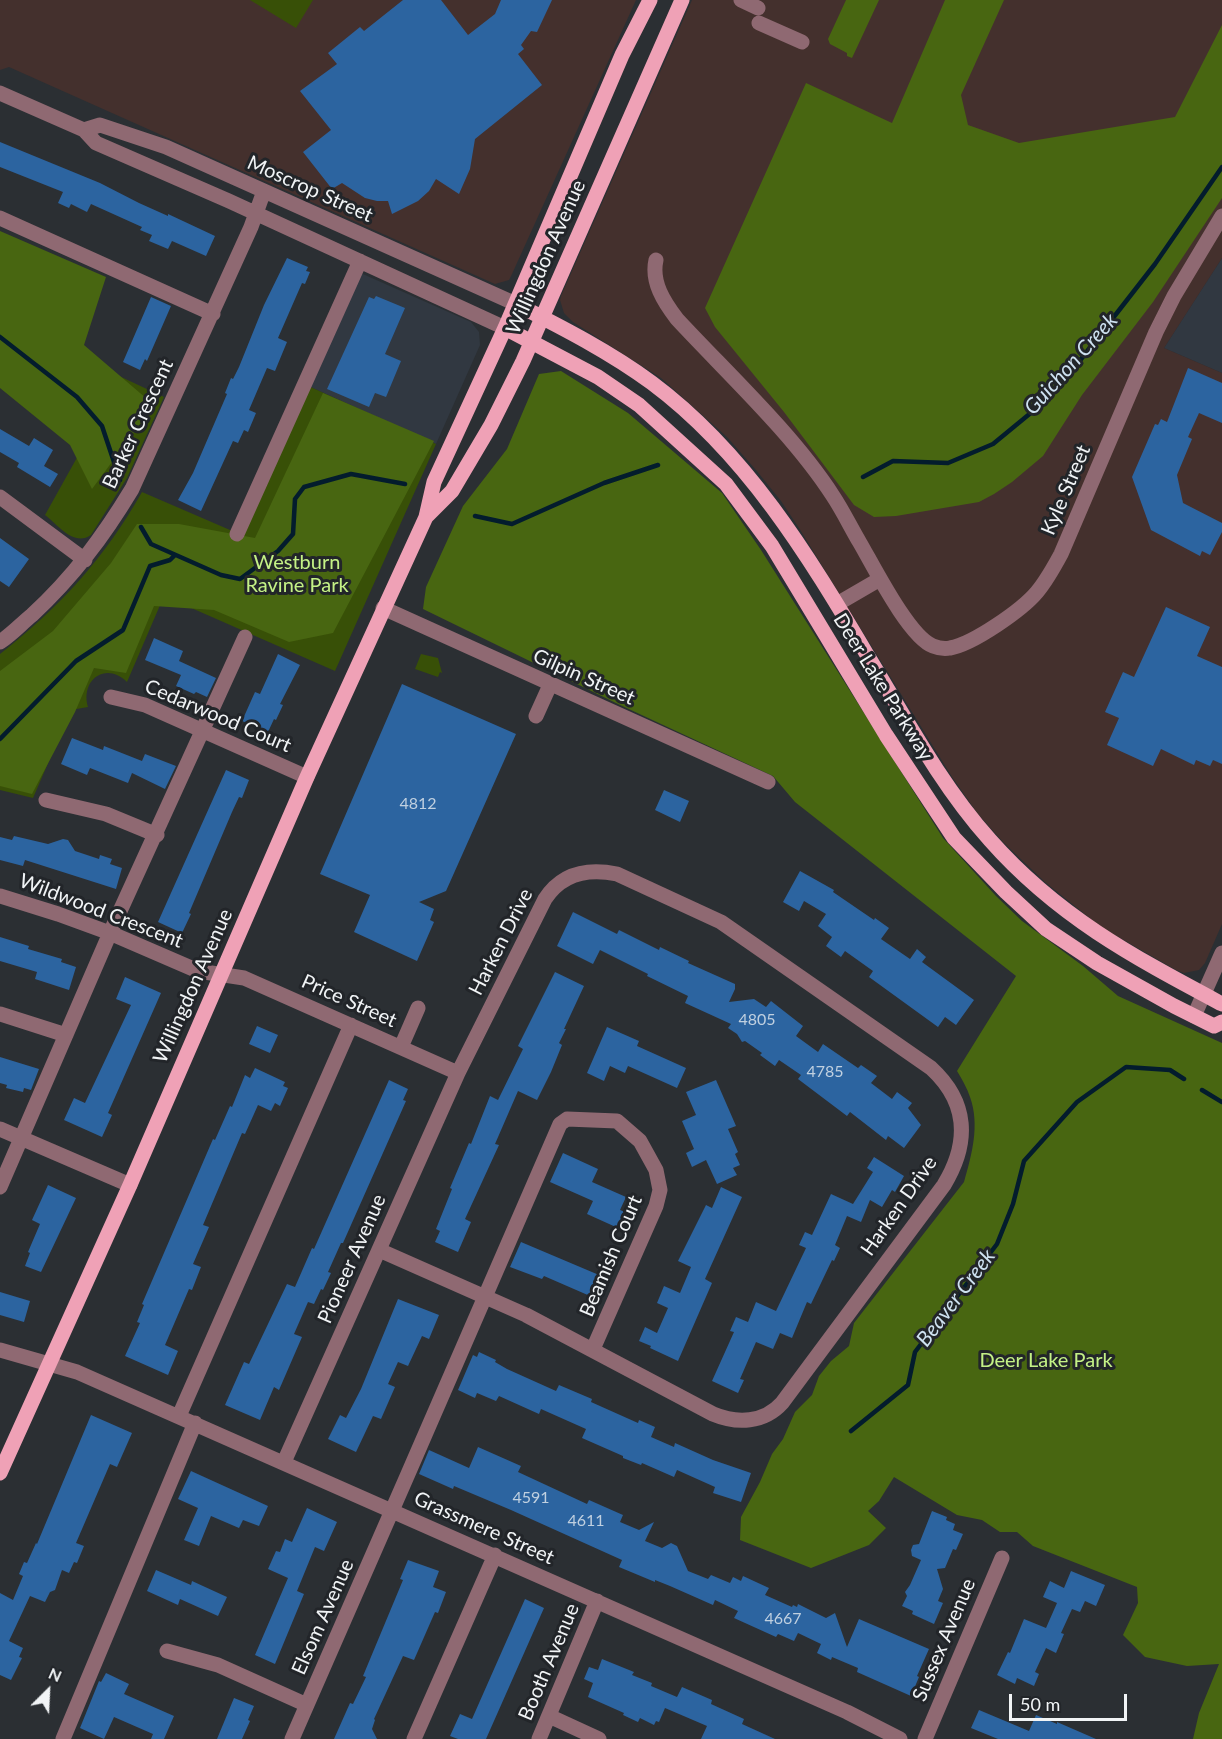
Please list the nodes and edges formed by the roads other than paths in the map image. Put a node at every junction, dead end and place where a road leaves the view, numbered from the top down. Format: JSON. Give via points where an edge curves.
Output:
{"nodes":[{"id":1,"x":651,"y":0,"type":"edge"},
{"id":2,"x":682,"y":0,"type":"edge"},
{"id":3,"x":741,"y":0,"type":"edge"},
{"id":4,"x":802,"y":42,"type":"dead end"},
{"id":5,"x":0,"y":93,"type":"edge"},
{"id":6,"x":84,"y":130,"type":"junction"},
{"id":7,"x":264,"y":191,"type":"junction"},
{"id":8,"x":256,"y":213,"type":"junction"},
{"id":9,"x":1222,"y":216,"type":"edge"},
{"id":10,"x":0,"y":218,"type":"edge"},
{"id":11,"x":656,"y":260,"type":"dead end"},
{"id":12,"x":360,"y":261,"type":"junction"},
{"id":13,"x":516,"y":304,"type":"junction"},
{"id":14,"x":213,"y":314,"type":"junction"},
{"id":15,"x":542,"y":318,"type":"junction"},
{"id":16,"x":505,"y":328,"type":"junction"},
{"id":17,"x":532,"y":341,"type":"junction"},
{"id":18,"x":0,"y":497,"type":"edge"},
{"id":19,"x":426,"y":517,"type":"junction"},
{"id":20,"x":237,"y":534,"type":"dead end"},
{"id":21,"x":85,"y":560,"type":"junction"},
{"id":22,"x":880,"y":579,"type":"junction"},
{"id":23,"x":837,"y":604,"type":"junction"},
{"id":24,"x":383,"y":608,"type":"junction"},
{"id":25,"x":3,"y":635,"type":"edge"},
{"id":26,"x":245,"y":637,"type":"dead end"},
{"id":27,"x":550,"y":685,"type":"junction"},
{"id":28,"x":111,"y":697,"type":"dead end"},
{"id":29,"x":536,"y":716,"type":"dead end"},
{"id":30,"x":201,"y":730,"type":"junction"},
{"id":31,"x":307,"y":777,"type":"junction"},
{"id":32,"x":768,"y":782,"type":"dead end"},
{"id":33,"x":46,"y":800,"type":"dead end"},
{"id":34,"x":157,"y":835,"type":"junction"},
{"id":35,"x":0,"y":896,"type":"edge"},
{"id":36,"x":110,"y":933,"type":"junction"},
{"id":37,"x":1222,"y":953,"type":"edge"},
{"id":38,"x":221,"y":974,"type":"junction"},
{"id":39,"x":1203,"y":994,"type":"junction"},
{"id":40,"x":1222,"y":1004,"type":"edge"},
{"id":41,"x":418,"y":1008,"type":"dead end"},
{"id":42,"x":1222,"y":1010,"type":"edge"},
{"id":43,"x":0,"y":1014,"type":"edge"},
{"id":44,"x":1194,"y":1016,"type":"junction"},
{"id":45,"x":1218,"y":1024,"type":"edge"},
{"id":46,"x":351,"y":1025,"type":"junction"},
{"id":47,"x":66,"y":1035,"type":"junction"},
{"id":48,"x":401,"y":1047,"type":"junction"},
{"id":49,"x":458,"y":1073,"type":"junction"},
{"id":50,"x":617,"y":1121,"type":"joint"},
{"id":51,"x":0,"y":1129,"type":"edge"},
{"id":52,"x":22,"y":1137,"type":"junction"},
{"id":53,"x":130,"y":1185,"type":"junction"},
{"id":54,"x":0,"y":1187,"type":"edge"},
{"id":55,"x":379,"y":1250,"type":"junction"},
{"id":56,"x":484,"y":1296,"type":"junction"},
{"id":57,"x":593,"y":1349,"type":"junction"},
{"id":58,"x":0,"y":1350,"type":"edge"},
{"id":59,"x":48,"y":1363,"type":"junction"},
{"id":60,"x":179,"y":1416,"type":"junction"},
{"id":61,"x":195,"y":1423,"type":"junction"},
{"id":62,"x":284,"y":1462,"type":"junction"},
{"id":63,"x":0,"y":1473,"type":"edge"},
{"id":64,"x":393,"y":1511,"type":"junction"},
{"id":65,"x":495,"y":1556,"type":"junction"},
{"id":66,"x":1002,"y":1558,"type":"dead end"},
{"id":67,"x":597,"y":1601,"type":"junction"},
{"id":68,"x":167,"y":1651,"type":"dead end"},
{"id":69,"x":307,"y":1705,"type":"junction"},
{"id":70,"x":549,"y":1716,"type":"junction"},
{"id":71,"x":63,"y":1739,"type":"edge"},
{"id":72,"x":292,"y":1739,"type":"edge"},
{"id":73,"x":414,"y":1739,"type":"edge"},
{"id":74,"x":539,"y":1739,"type":"edge"},
{"id":75,"x":599,"y":1739,"type":"edge"},
{"id":76,"x":900,"y":1739,"type":"edge"},
{"id":77,"x":925,"y":1739,"type":"edge"}],
"edges":[{"from":1,"to":13,"type":"main road","name":"Willingdon Avenue","via":[[622,55]]},
{"from":2,"to":15,"type":"main road","name":"Willingdon Avenue"},
{"from":3,"to":4,"type":"street"},
{"from":5,"to":6,"type":"street","name":"Moscrop Street"},
{"from":6,"to":7,"type":"street","name":"Moscrop Street","via":[[100,125],[155,143]]},
{"from":6,"to":8,"type":"street","name":"Moscrop Street","via":[[96,143]]},
{"from":7,"to":8,"type":"street","name":"Barker Crescent"},
{"from":7,"to":13,"type":"street","name":"Moscrop Street"},
{"from":8,"to":12,"type":"street","name":"Moscrop Street"},
{"from":8,"to":14,"type":"street","name":"Barker Crescent"},
{"from":9,"to":22,"type":"street","name":"Kyle Street","via":[[1174,296],[1061,554],[1036,594],[991,629],[948,649],[924,642]]},
{"from":10,"to":14,"type":"street"},
{"from":11,"to":22,"type":"street","name":"Kyle Street","via":[[654,269],[664,302],[775,424],[833,495]]},
{"from":12,"to":16,"type":"street","name":"Moscrop Street"},
{"from":12,"to":20,"type":"street"},
{"from":13,"to":15,"type":"main road","name":"Deer Lake Parkway"},
{"from":13,"to":16,"type":"main road","name":"Willingdon Avenue"},
{"from":14,"to":21,"type":"street","name":"Barker Crescent","via":[[132,489]]},
{"from":15,"to":17,"type":"main road","name":"Willingdon Avenue"},
{"from":15,"to":23,"type":"main road","name":"Deer Lake Parkway","via":[[611,355],[654,384],[692,417],[769,500]]},
{"from":16,"to":17,"type":"main road","name":"Deer Lake Parkway"},
{"from":16,"to":19,"type":"main road","name":"Willingdon Avenue","via":[[434,482]]},
{"from":17,"to":19,"type":"main road","name":"Willingdon Avenue","via":[[452,490]]},
{"from":17,"to":44,"type":"main road","name":"Deer Lake Parkway","via":[[639,405],[726,484],[772,546],[886,735],[954,838],[1006,892],[1046,929],[1097,963]]},
{"from":18,"to":21,"type":"street"},
{"from":19,"to":24,"type":"main road","name":"Willingdon Avenue"},
{"from":21,"to":25,"type":"street","name":"Barker Crescent","via":[[43,604]]},
{"from":22,"to":23,"type":"street"},
{"from":23,"to":39,"type":"main road","name":"Deer Lake Parkway","via":[[933,764],[990,841],[1055,903],[1092,931]]},
{"from":24,"to":27,"type":"street","name":"Gilpin Street"},
{"from":24,"to":31,"type":"main road","name":"Willingdon Avenue"},
{"from":26,"to":30,"type":"street"},
{"from":27,"to":29,"type":"street"},
{"from":27,"to":32,"type":"street","name":"Gilpin Street"},
{"from":28,"to":30,"type":"street","name":"Cedarwood Court","via":[[145,705]]},
{"from":30,"to":31,"type":"street","name":"Cedarwood Court"},
{"from":30,"to":34,"type":"street"},
{"from":31,"to":38,"type":"main road","name":"Willingdon Avenue"},
{"from":33,"to":34,"type":"street","via":[[106,814]]},
{"from":34,"to":36,"type":"street"},
{"from":35,"to":36,"type":"street","name":"Wildwood Crescent"},
{"from":36,"to":38,"type":"street","name":"Wildwood Crescent","via":[[198,971]]},
{"from":36,"to":47,"type":"street"},
{"from":37,"to":39,"type":"street"},
{"from":38,"to":46,"type":"street","name":"Price Street","via":[[244,978]]},
{"from":38,"to":53,"type":"main road","name":"Willingdon Avenue"},
{"from":39,"to":40,"type":"main road","name":"Deer Lake Parkway"},
{"from":39,"to":44,"type":"street"},
{"from":41,"to":48,"type":"street"},
{"from":42,"to":45,"type":"street"},
{"from":43,"to":47,"type":"street"},
{"from":44,"to":45,"type":"main road","name":"Deer Lake Parkway"},
{"from":46,"to":48,"type":"street","name":"Price Street"},
{"from":46,"to":60,"type":"street"},
{"from":47,"to":52,"type":"street"},
{"from":48,"to":49,"type":"street","name":"Price Street"},
{"from":49,"to":55,"type":"street","name":"Pioneer Avenue"},
{"from":49,"to":57,"type":"street","name":"Harken Drive","via":[[550,891],[566,878],[595,871],[617,874],[721,922],[931,1068],[953,1093],[961,1136],[950,1175],[770,1415],[754,1420],[723,1418]]},
{"from":50,"to":56,"type":"street","name":"Elsom Avenue","via":[[567,1119],[560,1124]]},
{"from":50,"to":57,"type":"street","name":"Beamish Court","via":[[640,1141],[656,1170],[659,1198]]},
{"from":51,"to":52,"type":"street"},
{"from":52,"to":53,"type":"street"},
{"from":52,"to":54,"type":"street"},
{"from":53,"to":59,"type":"main road","name":"Willingdon Avenue"},
{"from":55,"to":56,"type":"street","name":"Harken Drive"},
{"from":55,"to":62,"type":"street","name":"Pioneer Avenue"},
{"from":56,"to":57,"type":"street","name":"Harken Drive"},
{"from":56,"to":64,"type":"street","name":"Elsom Avenue"},
{"from":58,"to":59,"type":"street","name":"Grassmere Street"},
{"from":59,"to":60,"type":"street","name":"Grassmere Street"},
{"from":59,"to":63,"type":"main road","name":"Willingdon Avenue"},
{"from":60,"to":61,"type":"street","name":"Grassmere Street"},
{"from":61,"to":62,"type":"street","name":"Grassmere Street"},
{"from":61,"to":71,"type":"street"},
{"from":62,"to":64,"type":"street","name":"Grassmere Street"},
{"from":64,"to":65,"type":"street","name":"Grassmere Street"},
{"from":64,"to":69,"type":"street","name":"Elsom Avenue"},
{"from":65,"to":67,"type":"street","name":"Grassmere Street"},
{"from":65,"to":73,"type":"street"},
{"from":66,"to":77,"type":"street","name":"Sussex Avenue"},
{"from":67,"to":70,"type":"street","name":"Booth Avenue"},
{"from":67,"to":76,"type":"street","name":"Grassmere Street","via":[[848,1712]]},
{"from":68,"to":69,"type":"street","via":[[218,1665]]},
{"from":69,"to":72,"type":"street","name":"Elsom Avenue"},
{"from":70,"to":74,"type":"street","name":"Booth Avenue"},
{"from":70,"to":75,"type":"street"}]}
